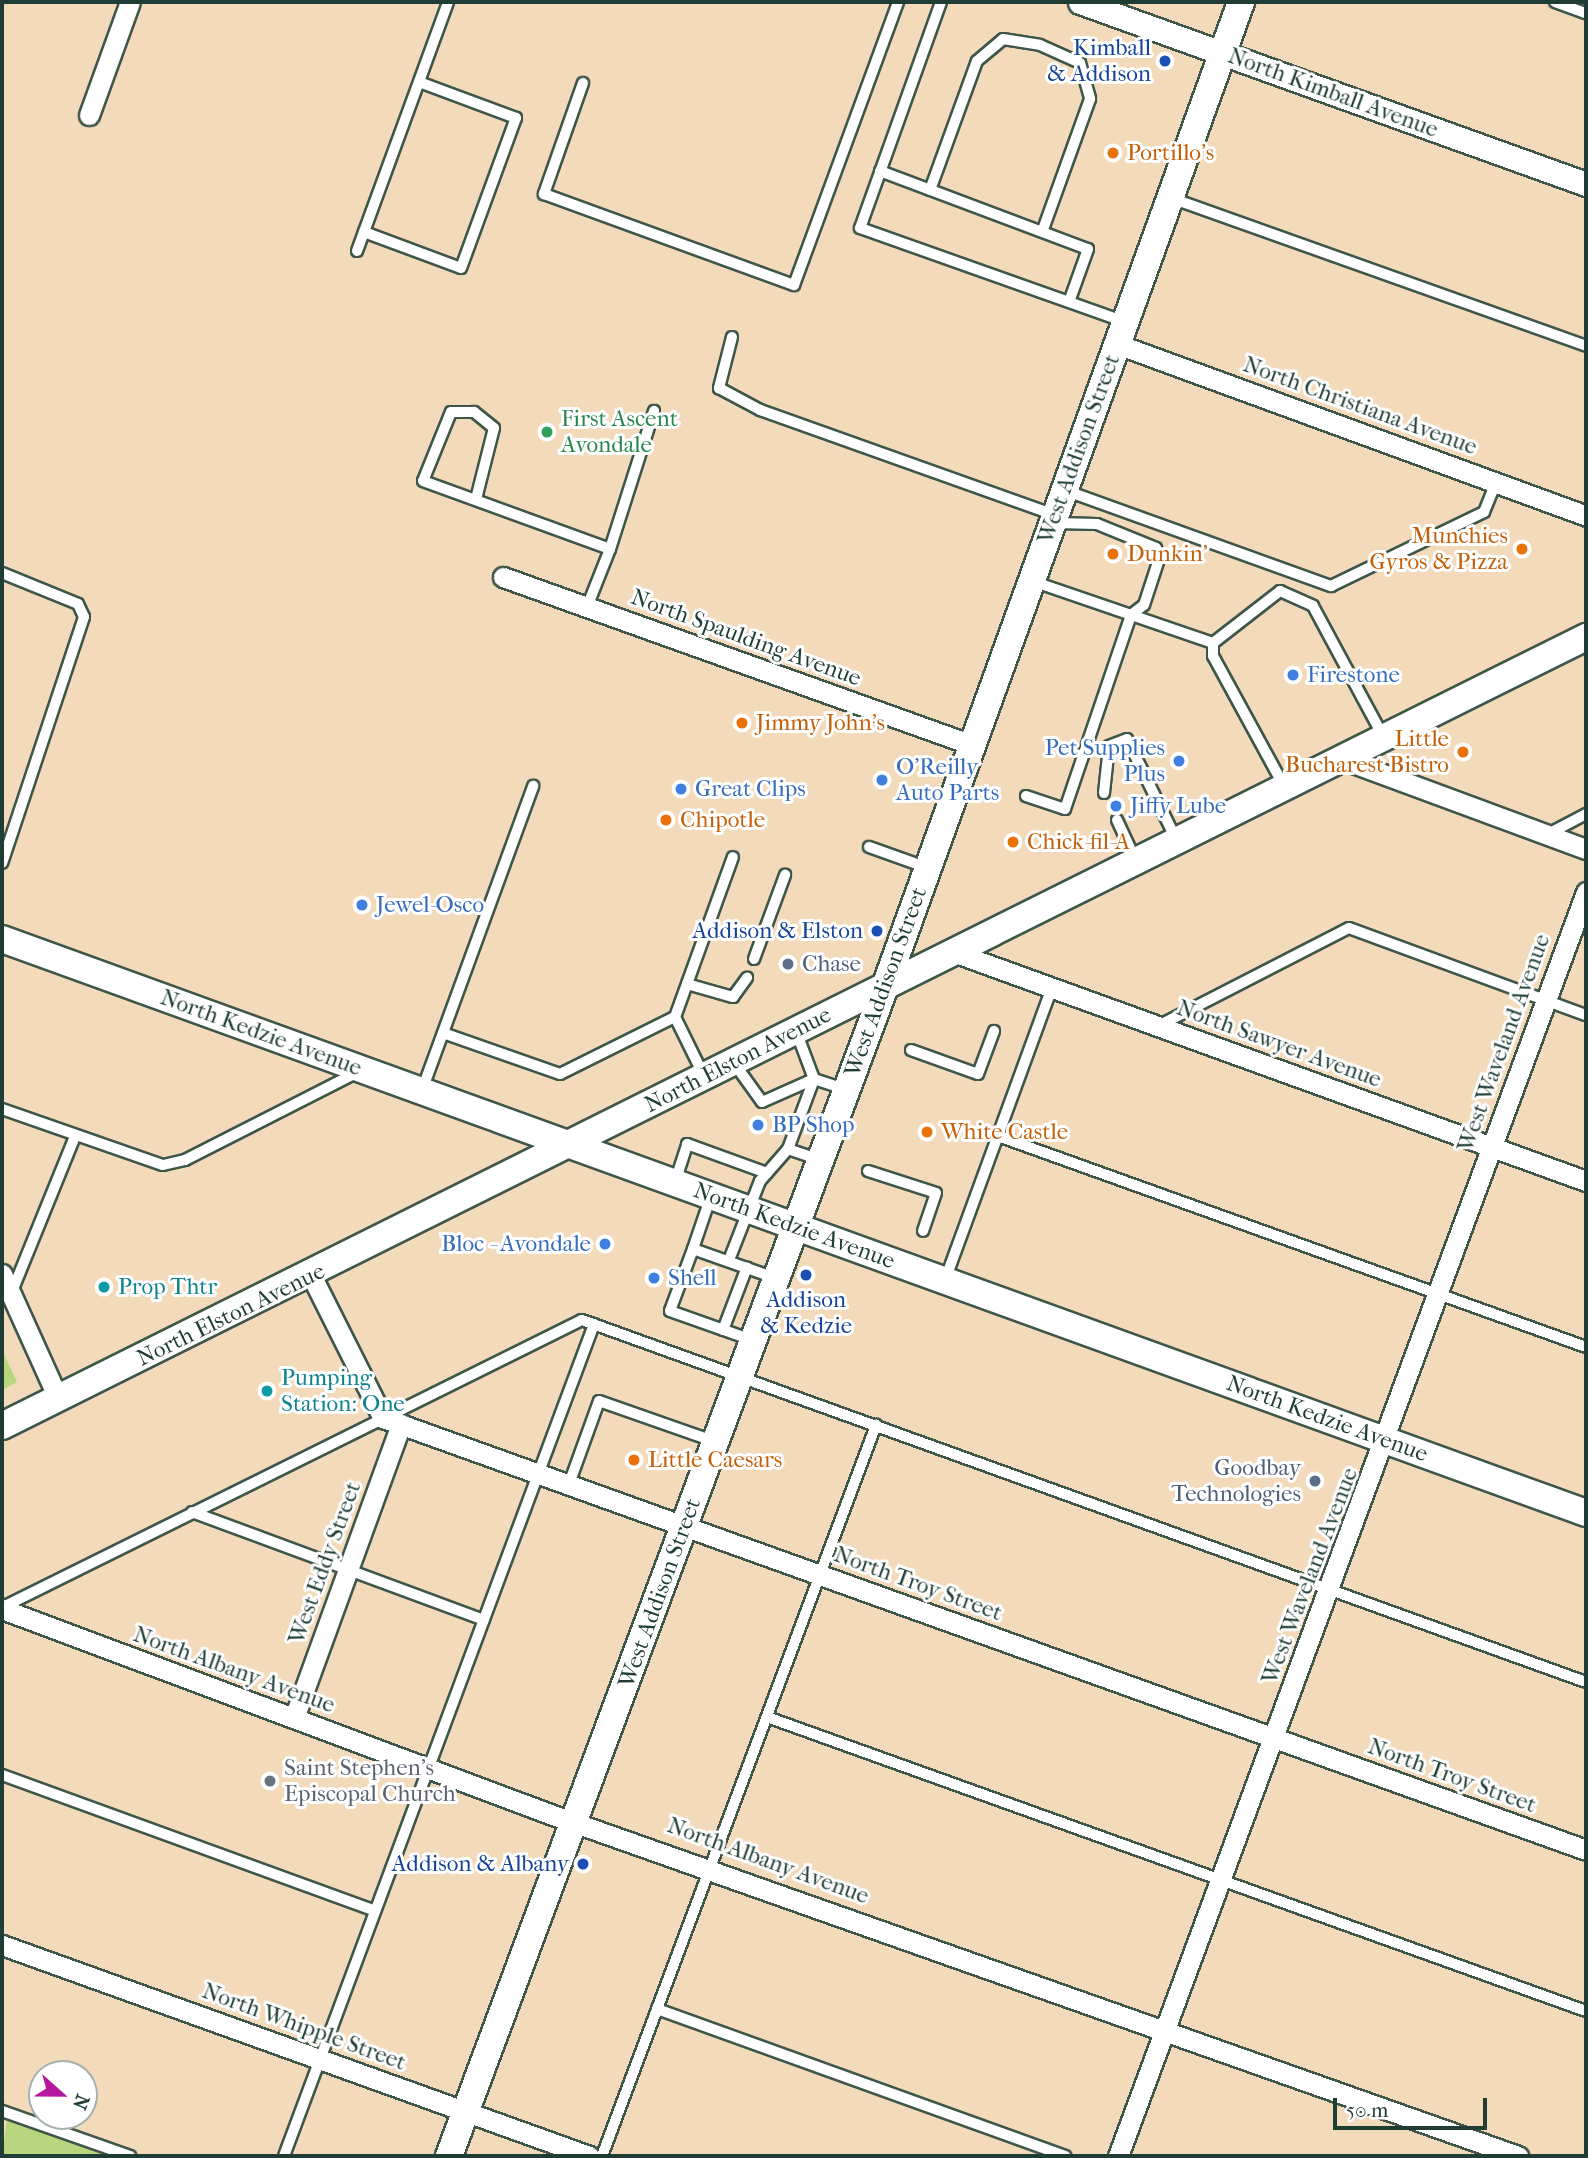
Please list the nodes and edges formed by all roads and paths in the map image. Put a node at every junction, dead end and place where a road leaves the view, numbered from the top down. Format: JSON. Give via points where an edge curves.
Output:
{"nodes":[{"id":1,"x":130,"y":2,"type":"edge"},
{"id":2,"x":449,"y":2,"type":"edge"},
{"id":3,"x":898,"y":2,"type":"edge"},
{"id":4,"x":941,"y":2,"type":"edge"},
{"id":5,"x":1080,"y":2,"type":"edge"},
{"id":6,"x":1241,"y":2,"type":"edge"},
{"id":7,"x":1555,"y":2,"type":"edge"},
{"id":8,"x":1586,"y":13,"type":"edge"},
{"id":9,"x":1222,"y":53,"type":"junction"},
{"id":10,"x":419,"y":82,"type":"junction"},
{"id":11,"x":583,"y":83,"type":"dead end"},
{"id":12,"x":89,"y":114,"type":"dead end"},
{"id":13,"x":880,"y":172,"type":"junction"},
{"id":14,"x":1586,"y":184,"type":"edge"},
{"id":15,"x":930,"y":190,"type":"junction"},
{"id":16,"x":1170,"y":197,"type":"junction"},
{"id":17,"x":364,"y":232,"type":"junction"},
{"id":18,"x":1042,"y":232,"type":"junction"},
{"id":19,"x":358,"y":251,"type":"dead end"},
{"id":20,"x":1069,"y":302,"type":"junction"},
{"id":21,"x":1121,"y":333,"type":"junction"},
{"id":22,"x":732,"y":337,"type":"dead end"},
{"id":23,"x":1586,"y":346,"type":"edge"},
{"id":24,"x":654,"y":411,"type":"dead end"},
{"id":25,"x":1496,"y":482,"type":"junction"},
{"id":26,"x":1064,"y":490,"type":"junction"},
{"id":27,"x":476,"y":499,"type":"junction"},
{"id":28,"x":1586,"y":516,"type":"edge"},
{"id":29,"x":1054,"y":519,"type":"junction"},
{"id":30,"x":610,"y":549,"type":"junction"},
{"id":31,"x":2,"y":573,"type":"edge"},
{"id":32,"x":503,"y":577,"type":"dead end"},
{"id":33,"x":1032,"y":581,"type":"junction"},
{"id":34,"x":587,"y":607,"type":"junction"},
{"id":35,"x":1131,"y":615,"type":"junction"},
{"id":36,"x":1586,"y":637,"type":"edge"},
{"id":37,"x":1213,"y":643,"type":"junction"},
{"id":38,"x":1385,"y":739,"type":"junction"},
{"id":39,"x":972,"y":745,"type":"junction"},
{"id":40,"x":1345,"y":760,"type":"junction"},
{"id":41,"x":533,"y":786,"type":"dead end"},
{"id":42,"x":1285,"y":789,"type":"junction"},
{"id":43,"x":1104,"y":793,"type":"dead end"},
{"id":44,"x":1026,"y":796,"type":"dead end"},
{"id":45,"x":1586,"y":814,"type":"edge"},
{"id":46,"x":1117,"y":820,"type":"dead end"},
{"id":47,"x":1548,"y":834,"type":"junction"},
{"id":48,"x":1178,"y":842,"type":"junction"},
{"id":49,"x":869,"y":847,"type":"dead end"},
{"id":50,"x":1586,"y":849,"type":"edge"},
{"id":51,"x":733,"y":857,"type":"dead end"},
{"id":52,"x":2,"y":863,"type":"edge"},
{"id":53,"x":1137,"y":863,"type":"junction"},
{"id":54,"x":929,"y":868,"type":"junction"},
{"id":55,"x":785,"y":876,"type":"dead end"},
{"id":56,"x":1586,"y":892,"type":"edge"},
{"id":57,"x":2,"y":939,"type":"edge"},
{"id":58,"x":956,"y":953,"type":"junction"},
{"id":59,"x":754,"y":959,"type":"dead end"},
{"id":60,"x":747,"y":978,"type":"dead end"},
{"id":61,"x":687,"y":984,"type":"junction"},
{"id":62,"x":886,"y":984,"type":"junction"},
{"id":63,"x":1052,"y":988,"type":"junction"},
{"id":64,"x":1546,"y":1000,"type":"junction"},
{"id":65,"x":1586,"y":1015,"type":"edge"},
{"id":66,"x":675,"y":1017,"type":"junction"},
{"id":67,"x":1158,"y":1026,"type":"junction"},
{"id":68,"x":796,"y":1030,"type":"junction"},
{"id":69,"x":994,"y":1031,"type":"dead end"},
{"id":70,"x":443,"y":1033,"type":"junction"},
{"id":71,"x":911,"y":1050,"type":"dead end"},
{"id":72,"x":734,"y":1062,"type":"junction"},
{"id":73,"x":363,"y":1069,"type":"junction"},
{"id":74,"x":705,"y":1077,"type":"junction"},
{"id":75,"x":814,"y":1079,"type":"junction"},
{"id":76,"x":847,"y":1090,"type":"junction"},
{"id":77,"x":422,"y":1091,"type":"junction"},
{"id":78,"x":2,"y":1109,"type":"edge"},
{"id":79,"x":75,"y":1136,"type":"junction"},
{"id":80,"x":998,"y":1136,"type":"junction"},
{"id":81,"x":572,"y":1145,"type":"junction"},
{"id":82,"x":1492,"y":1147,"type":"junction"},
{"id":83,"x":788,"y":1149,"type":"junction"},
{"id":84,"x":821,"y":1161,"type":"junction"},
{"id":85,"x":868,"y":1171,"type":"dead end"},
{"id":86,"x":767,"y":1173,"type":"junction"},
{"id":87,"x":1586,"y":1181,"type":"edge"},
{"id":88,"x":675,"y":1182,"type":"junction"},
{"id":89,"x":711,"y":1196,"type":"junction"},
{"id":90,"x":749,"y":1209,"type":"junction"},
{"id":91,"x":796,"y":1226,"type":"junction"},
{"id":92,"x":923,"y":1231,"type":"dead end"},
{"id":93,"x":693,"y":1249,"type":"junction"},
{"id":94,"x":729,"y":1260,"type":"junction"},
{"id":95,"x":747,"y":1267,"type":"junction"},
{"id":96,"x":2,"y":1274,"type":"edge"},
{"id":97,"x":312,"y":1277,"type":"junction"},
{"id":98,"x":777,"y":1279,"type":"junction"},
{"id":99,"x":944,"y":1280,"type":"junction"},
{"id":100,"x":1439,"y":1294,"type":"junction"},
{"id":101,"x":11,"y":1295,"type":"junction"},
{"id":102,"x":594,"y":1324,"type":"junction"},
{"id":103,"x":723,"y":1330,"type":"junction"},
{"id":104,"x":754,"y":1341,"type":"junction"},
{"id":105,"x":1586,"y":1346,"type":"edge"},
{"id":106,"x":741,"y":1377,"type":"junction"},
{"id":107,"x":58,"y":1398,"type":"junction"},
{"id":108,"x":392,"y":1421,"type":"junction"},
{"id":109,"x":2,"y":1426,"type":"edge"},
{"id":110,"x":876,"y":1426,"type":"junction"},
{"id":111,"x":1387,"y":1441,"type":"junction"},
{"id":112,"x":716,"y":1443,"type":"junction"},
{"id":113,"x":538,"y":1473,"type":"junction"},
{"id":114,"x":569,"y":1484,"type":"junction"},
{"id":115,"x":192,"y":1512,"type":"junction"},
{"id":116,"x":1586,"y":1513,"type":"edge"},
{"id":117,"x":685,"y":1526,"type":"junction"},
{"id":118,"x":348,"y":1570,"type":"junction"},
{"id":119,"x":820,"y":1574,"type":"junction"},
{"id":120,"x":1331,"y":1590,"type":"junction"},
{"id":121,"x":2,"y":1609,"type":"edge"},
{"id":122,"x":484,"y":1620,"type":"junction"},
{"id":123,"x":1586,"y":1682,"type":"edge"},
{"id":124,"x":767,"y":1717,"type":"junction"},
{"id":125,"x":294,"y":1718,"type":"junction"},
{"id":126,"x":1275,"y":1738,"type":"junction"},
{"id":127,"x":428,"y":1768,"type":"junction"},
{"id":128,"x":2,"y":1775,"type":"edge"},
{"id":129,"x":575,"y":1821,"type":"junction"},
{"id":130,"x":1586,"y":1850,"type":"edge"},
{"id":131,"x":711,"y":1867,"type":"junction"},
{"id":132,"x":1222,"y":1881,"type":"junction"},
{"id":133,"x":375,"y":1911,"type":"junction"},
{"id":134,"x":2,"y":1945,"type":"edge"},
{"id":135,"x":657,"y":2009,"type":"junction"},
{"id":136,"x":1586,"y":2011,"type":"edge"},
{"id":137,"x":1165,"y":2030,"type":"junction"},
{"id":138,"x":320,"y":2060,"type":"junction"},
{"id":139,"x":2,"y":2111,"type":"edge"},
{"id":140,"x":466,"y":2112,"type":"junction"},
{"id":141,"x":130,"y":2156,"type":"edge"},
{"id":142,"x":284,"y":2156,"type":"edge"},
{"id":143,"x":449,"y":2156,"type":"edge"},
{"id":144,"x":589,"y":2156,"type":"edge"},
{"id":145,"x":602,"y":2156,"type":"edge"},
{"id":146,"x":1065,"y":2156,"type":"edge"},
{"id":147,"x":1118,"y":2156,"type":"edge"},
{"id":148,"x":1518,"y":2156,"type":"edge"}],
"edges":[{"from":1,"to":12,"type":"street"},
{"from":2,"to":10,"type":"lane"},
{"from":3,"to":11,"type":"lane","via":[[794,285],[544,194]]},
{"from":4,"to":13,"type":"lane"},
{"from":5,"to":9,"type":"street","name":"North Kimball Avenue"},
{"from":6,"to":9,"type":"main road","name":"West Addison Street"},
{"from":7,"to":8,"type":"lane"},
{"from":9,"to":14,"type":"street","name":"North Kimball Avenue"},
{"from":9,"to":16,"type":"main road","name":"West Addison Street"},
{"from":10,"to":17,"type":"lane"},
{"from":10,"to":17,"type":"lane","via":[[516,118],[461,268]]},
{"from":13,"to":15,"type":"lane"},
{"from":13,"to":20,"type":"lane","via":[[860,228]]},
{"from":15,"to":18,"type":"lane"},
{"from":15,"to":18,"type":"lane","via":[[977,61],[1003,39],[1040,45],[1080,63],[1090,99]]},
{"from":16,"to":21,"type":"main road","name":"West Addison Street"},
{"from":16,"to":23,"type":"lane"},
{"from":17,"to":19,"type":"lane"},
{"from":18,"to":20,"type":"lane","via":[[1088,249]]},
{"from":20,"to":21,"type":"lane"},
{"from":21,"to":25,"type":"street","name":"North Christiana Avenue"},
{"from":21,"to":26,"type":"main road","name":"West Addison Street"},
{"from":22,"to":29,"type":"lane","via":[[719,388],[760,410]]},
{"from":24,"to":30,"type":"lane"},
{"from":25,"to":26,"type":"lane","via":[[1484,512],[1331,586]]},
{"from":25,"to":28,"type":"street","name":"North Christiana Avenue"},
{"from":26,"to":29,"type":"main road","name":"West Addison Street"},
{"from":27,"to":27,"type":"lane","via":[[423,481],[451,412],[474,412],[494,428]]},
{"from":27,"to":30,"type":"lane"},
{"from":29,"to":33,"type":"main road","name":"West Addison Street"},
{"from":29,"to":35,"type":"lane","via":[[1097,524],[1156,548],[1144,606]]},
{"from":30,"to":34,"type":"lane"},
{"from":31,"to":52,"type":"lane","via":[[78,604],[84,617]]},
{"from":32,"to":34,"type":"street","name":"North Spaulding Avenue"},
{"from":33,"to":35,"type":"lane"},
{"from":33,"to":39,"type":"main road","name":"West Addison Street"},
{"from":34,"to":39,"type":"street","name":"North Spaulding Avenue"},
{"from":35,"to":37,"type":"lane"},
{"from":35,"to":44,"type":"lane","via":[[1065,809]]},
{"from":36,"to":38,"type":"main road","name":"North Elston Avenue"},
{"from":37,"to":38,"type":"lane","via":[[1280,591],[1313,606]]},
{"from":37,"to":42,"type":"lane","via":[[1213,656]]},
{"from":38,"to":40,"type":"main road","name":"North Elston Avenue"},
{"from":39,"to":54,"type":"main road","name":"West Addison Street"},
{"from":40,"to":42,"type":"main road","name":"North Elston Avenue"},
{"from":40,"to":47,"type":"street"},
{"from":41,"to":70,"type":"lane"},
{"from":42,"to":48,"type":"main road","name":"North Elston Avenue"},
{"from":43,"to":48,"type":"lane","via":[[1109,746],[1127,739]]},
{"from":45,"to":47,"type":"lane"},
{"from":46,"to":53,"type":"lane"},
{"from":47,"to":50,"type":"street"},
{"from":48,"to":53,"type":"main road","name":"North Elston Avenue"},
{"from":49,"to":54,"type":"lane"},
{"from":51,"to":61,"type":"lane"},
{"from":53,"to":58,"type":"main road","name":"North Elston Avenue"},
{"from":54,"to":62,"type":"main road","name":"West Addison Street"},
{"from":55,"to":59,"type":"lane"},
{"from":56,"to":64,"type":"street","name":"West Waveland Avenue"},
{"from":57,"to":73,"type":"main road","name":"North Kedzie Avenue"},
{"from":58,"to":62,"type":"main road","name":"North Elston Avenue"},
{"from":58,"to":63,"type":"street","name":"North Sawyer Avenue"},
{"from":60,"to":61,"type":"lane","via":[[733,997]]},
{"from":61,"to":66,"type":"lane"},
{"from":62,"to":68,"type":"main road","name":"North Elston Avenue"},
{"from":62,"to":76,"type":"main road","name":"West Addison Street"},
{"from":63,"to":67,"type":"street","name":"North Sawyer Avenue"},
{"from":63,"to":80,"type":"lane"},
{"from":64,"to":65,"type":"lane"},
{"from":64,"to":67,"type":"lane","via":[[1349,928]]},
{"from":64,"to":82,"type":"street","name":"West Waveland Avenue"},
{"from":66,"to":70,"type":"lane","via":[[560,1074]]},
{"from":66,"to":74,"type":"lane"},
{"from":67,"to":82,"type":"street","name":"North Sawyer Avenue"},
{"from":68,"to":72,"type":"main road","name":"North Elston Avenue"},
{"from":68,"to":75,"type":"lane"},
{"from":69,"to":71,"type":"lane","via":[[978,1074]]},
{"from":70,"to":77,"type":"lane"},
{"from":72,"to":74,"type":"main road","name":"North Elston Avenue"},
{"from":72,"to":75,"type":"lane","via":[[762,1102]]},
{"from":73,"to":77,"type":"main road","name":"North Kedzie Avenue"},
{"from":73,"to":79,"type":"lane","via":[[185,1160],[152,1162]]},
{"from":74,"to":81,"type":"main road","name":"North Elston Avenue"},
{"from":75,"to":76,"type":"lane"},
{"from":75,"to":83,"type":"lane"},
{"from":76,"to":84,"type":"main road","name":"West Addison Street"},
{"from":77,"to":81,"type":"main road","name":"North Kedzie Avenue"},
{"from":78,"to":79,"type":"lane"},
{"from":79,"to":101,"type":"lane"},
{"from":80,"to":99,"type":"lane"},
{"from":80,"to":100,"type":"lane"},
{"from":81,"to":88,"type":"main road","name":"North Kedzie Avenue"},
{"from":81,"to":97,"type":"main road","name":"North Elston Avenue"},
{"from":82,"to":87,"type":"street","name":"North Sawyer Avenue"},
{"from":82,"to":100,"type":"street","name":"West Waveland Avenue"},
{"from":83,"to":84,"type":"lane"},
{"from":83,"to":86,"type":"lane"},
{"from":84,"to":91,"type":"main road","name":"West Addison Street"},
{"from":85,"to":92,"type":"lane","via":[[936,1193]]},
{"from":86,"to":88,"type":"lane","via":[[687,1144]]},
{"from":86,"to":90,"type":"lane"},
{"from":88,"to":89,"type":"main road","name":"North Kedzie Avenue"},
{"from":89,"to":90,"type":"main road","name":"North Kedzie Avenue"},
{"from":89,"to":93,"type":"lane"},
{"from":90,"to":91,"type":"main road","name":"North Kedzie Avenue"},
{"from":90,"to":94,"type":"lane"},
{"from":91,"to":98,"type":"main road","name":"West Addison Street"},
{"from":91,"to":99,"type":"main road","name":"North Kedzie Avenue"},
{"from":93,"to":94,"type":"lane"},
{"from":93,"to":103,"type":"lane","via":[[670,1311]]},
{"from":94,"to":95,"type":"lane"},
{"from":95,"to":98,"type":"lane"},
{"from":95,"to":103,"type":"lane"},
{"from":96,"to":101,"type":"street"},
{"from":97,"to":107,"type":"main road","name":"North Elston Avenue"},
{"from":97,"to":108,"type":"street"},
{"from":98,"to":104,"type":"main road","name":"West Addison Street"},
{"from":99,"to":111,"type":"main road","name":"North Kedzie Avenue"},
{"from":100,"to":105,"type":"lane"},
{"from":100,"to":111,"type":"street","name":"West Waveland Avenue"},
{"from":101,"to":107,"type":"street"},
{"from":102,"to":106,"type":"lane"},
{"from":102,"to":108,"type":"lane","via":[[582,1320]]},
{"from":102,"to":113,"type":"lane"},
{"from":103,"to":104,"type":"lane"},
{"from":104,"to":106,"type":"main road","name":"West Addison Street"},
{"from":106,"to":110,"type":"lane"},
{"from":106,"to":112,"type":"main road","name":"West Addison Street"},
{"from":107,"to":109,"type":"main road","name":"North Elston Avenue"},
{"from":108,"to":113,"type":"street","name":"North Troy Street"},
{"from":108,"to":115,"type":"lane"},
{"from":108,"to":118,"type":"street","name":"West Eddy Street"},
{"from":110,"to":119,"type":"lane"},
{"from":110,"to":120,"type":"lane"},
{"from":111,"to":116,"type":"main road","name":"North Kedzie Avenue"},
{"from":111,"to":120,"type":"street","name":"West Waveland Avenue"},
{"from":112,"to":114,"type":"lane","via":[[598,1401]]},
{"from":112,"to":117,"type":"main road","name":"West Addison Street"},
{"from":113,"to":114,"type":"street","name":"North Troy Street"},
{"from":113,"to":122,"type":"lane"},
{"from":114,"to":117,"type":"street","name":"North Troy Street"},
{"from":115,"to":118,"type":"lane"},
{"from":115,"to":121,"type":"lane"},
{"from":117,"to":119,"type":"street","name":"North Troy Street"},
{"from":117,"to":129,"type":"main road","name":"West Addison Street"},
{"from":118,"to":122,"type":"lane"},
{"from":118,"to":125,"type":"street","name":"West Eddy Street"},
{"from":119,"to":124,"type":"lane"},
{"from":119,"to":126,"type":"street","name":"North Troy Street"},
{"from":120,"to":123,"type":"lane"},
{"from":120,"to":126,"type":"street","name":"West Waveland Avenue"},
{"from":121,"to":125,"type":"street","name":"North Albany Avenue"},
{"from":122,"to":127,"type":"lane"},
{"from":124,"to":131,"type":"lane"},
{"from":124,"to":132,"type":"lane"},
{"from":125,"to":127,"type":"street","name":"North Albany Avenue"},
{"from":126,"to":130,"type":"street","name":"North Troy Street"},
{"from":126,"to":132,"type":"street","name":"West Waveland Avenue"},
{"from":127,"to":129,"type":"street","name":"North Albany Avenue"},
{"from":127,"to":133,"type":"lane"},
{"from":128,"to":133,"type":"lane"},
{"from":129,"to":131,"type":"street","name":"North Albany Avenue"},
{"from":129,"to":140,"type":"main road","name":"West Addison Street"},
{"from":131,"to":135,"type":"lane"},
{"from":131,"to":137,"type":"street","name":"North Albany Avenue"},
{"from":132,"to":136,"type":"lane"},
{"from":132,"to":137,"type":"street","name":"West Waveland Avenue"},
{"from":133,"to":138,"type":"lane"},
{"from":134,"to":138,"type":"street","name":"North Whipple Street"},
{"from":135,"to":145,"type":"lane"},
{"from":135,"to":146,"type":"lane"},
{"from":137,"to":147,"type":"street","name":"West Waveland Avenue"},
{"from":137,"to":148,"type":"street","name":"North Albany Avenue"},
{"from":138,"to":140,"type":"street","name":"North Whipple Street"},
{"from":138,"to":142,"type":"lane"},
{"from":139,"to":141,"type":"lane"},
{"from":140,"to":143,"type":"main road","name":"West Addison Street"},
{"from":140,"to":144,"type":"street","name":"North Whipple Street"}]}
